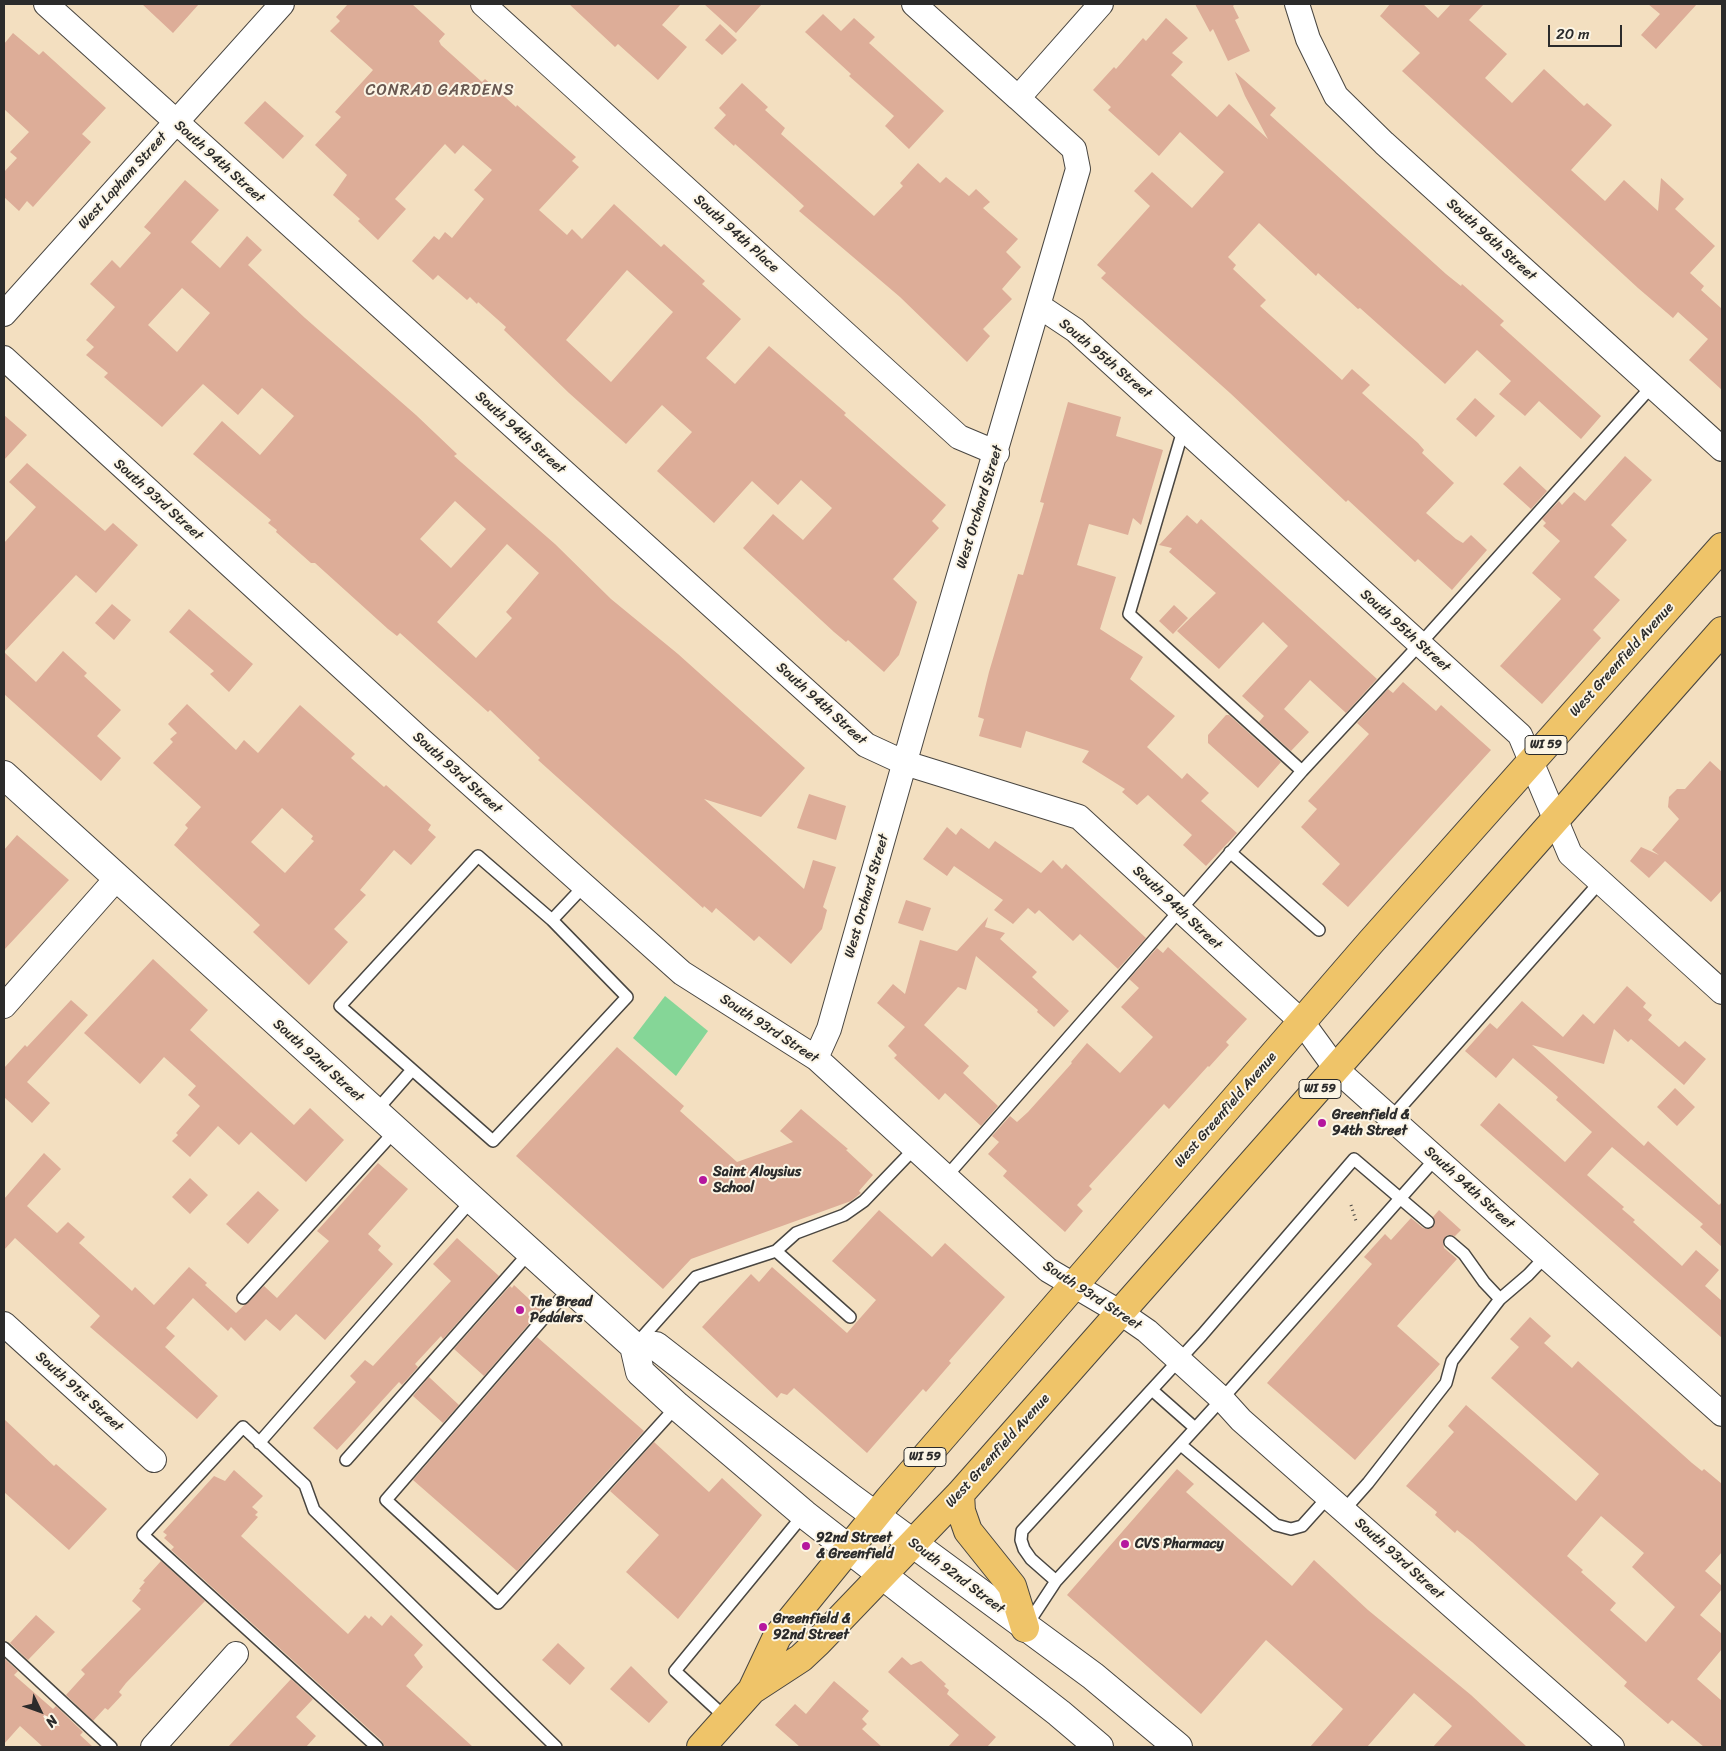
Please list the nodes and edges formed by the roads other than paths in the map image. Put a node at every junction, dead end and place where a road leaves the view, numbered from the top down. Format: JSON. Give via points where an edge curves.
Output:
{"nodes":[{"id":1,"x":46,"y":4,"type":"edge"},
{"id":2,"x":282,"y":4,"type":"edge"},
{"id":3,"x":483,"y":4,"type":"edge"},
{"id":4,"x":914,"y":4,"type":"edge"},
{"id":5,"x":1102,"y":4,"type":"edge"},
{"id":6,"x":1297,"y":4,"type":"edge"},
{"id":7,"x":1018,"y":98,"type":"junction"},
{"id":8,"x":175,"y":123,"type":"junction"},
{"id":9,"x":1040,"y":306,"type":"junction"},
{"id":10,"x":4,"y":314,"type":"edge"},
{"id":11,"x":4,"y":358,"type":"edge"},
{"id":12,"x":1652,"y":386,"type":"junction"},
{"id":13,"x":1184,"y":427,"type":"junction"},
{"id":14,"x":1722,"y":449,"type":"edge"},
{"id":15,"x":997,"y":453,"type":"junction"},
{"id":16,"x":1722,"y":547,"type":"edge"},
{"id":17,"x":1722,"y":631,"type":"edge"},
{"id":18,"x":1420,"y":644,"type":"junction"},
{"id":19,"x":905,"y":763,"type":"junction"},
{"id":20,"x":1531,"y":763,"type":"junction"},
{"id":21,"x":1302,"y":771,"type":"junction"},
{"id":22,"x":4,"y":775,"type":"edge"},
{"id":23,"x":1556,"y":819,"type":"junction"},
{"id":24,"x":1230,"y":852,"type":"junction"},
{"id":25,"x":116,"y":878,"type":"junction"},
{"id":26,"x":1600,"y":882,"type":"junction"},
{"id":27,"x":584,"y":886,"type":"junction"},
{"id":28,"x":1178,"y":910,"type":"junction"},
{"id":29,"x":552,"y":920,"type":"junction"},
{"id":30,"x":1318,"y":930,"type":"dead end"},
{"id":31,"x":1722,"y":992,"type":"edge"},
{"id":32,"x":4,"y":1006,"type":"edge"},
{"id":33,"x":1302,"y":1022,"type":"junction"},
{"id":34,"x":816,"y":1058,"type":"junction"},
{"id":35,"x":412,"y":1070,"type":"junction"},
{"id":36,"x":1337,"y":1070,"type":"junction"},
{"id":37,"x":375,"y":1112,"type":"junction"},
{"id":38,"x":1391,"y":1118,"type":"junction"},
{"id":39,"x":395,"y":1131,"type":"junction"},
{"id":40,"x":915,"y":1148,"type":"junction"},
{"id":41,"x":1436,"y":1158,"type":"junction"},
{"id":42,"x":946,"y":1177,"type":"junction"},
{"id":43,"x":1399,"y":1199,"type":"junction"},
{"id":44,"x":472,"y":1200,"type":"junction"},
{"id":45,"x":1428,"y":1222,"type":"dead end"},
{"id":46,"x":1450,"y":1242,"type":"dead end"},
{"id":47,"x":776,"y":1251,"type":"junction"},
{"id":48,"x":529,"y":1253,"type":"junction"},
{"id":49,"x":1546,"y":1256,"type":"junction"},
{"id":50,"x":1073,"y":1286,"type":"junction"},
{"id":51,"x":569,"y":1290,"type":"junction"},
{"id":52,"x":243,"y":1298,"type":"dead end"},
{"id":53,"x":1500,"y":1298,"type":"junction"},
{"id":54,"x":1121,"y":1313,"type":"junction"},
{"id":55,"x":850,"y":1317,"type":"dead end"},
{"id":56,"x":4,"y":1324,"type":"edge"},
{"id":57,"x":634,"y":1346,"type":"junction"},
{"id":58,"x":1180,"y":1359,"type":"junction"},
{"id":59,"x":1152,"y":1390,"type":"junction"},
{"id":60,"x":1222,"y":1399,"type":"junction"},
{"id":61,"x":677,"y":1406,"type":"junction"},
{"id":62,"x":1722,"y":1414,"type":"edge"},
{"id":63,"x":1195,"y":1428,"type":"junction"},
{"id":64,"x":259,"y":1443,"type":"junction"},
{"id":65,"x":1181,"y":1444,"type":"junction"},
{"id":66,"x":154,"y":1460,"type":"dead end"},
{"id":67,"x":346,"y":1460,"type":"dead end"},
{"id":68,"x":960,"y":1494,"type":"junction"},
{"id":69,"x":1336,"y":1503,"type":"junction"},
{"id":70,"x":804,"y":1514,"type":"junction"},
{"id":71,"x":875,"y":1516,"type":"junction"},
{"id":72,"x":913,"y":1544,"type":"junction"},
{"id":73,"x":849,"y":1548,"type":"junction"},
{"id":74,"x":884,"y":1575,"type":"junction"},
{"id":75,"x":1056,"y":1581,"type":"junction"},
{"id":76,"x":1025,"y":1628,"type":"junction"},
{"id":77,"x":4,"y":1648,"type":"edge"},
{"id":78,"x":236,"y":1654,"type":"dead end"},
{"id":79,"x":752,"y":1690,"type":"junction"},
{"id":80,"x":726,"y":1718,"type":"junction"},
{"id":81,"x":111,"y":1747,"type":"edge"},
{"id":82,"x":153,"y":1747,"type":"edge"},
{"id":83,"x":377,"y":1747,"type":"edge"},
{"id":84,"x":556,"y":1747,"type":"edge"},
{"id":85,"x":701,"y":1747,"type":"edge"},
{"id":86,"x":1099,"y":1747,"type":"edge"},
{"id":87,"x":1178,"y":1747,"type":"edge"},
{"id":88,"x":1612,"y":1747,"type":"edge"}],
"edges":[{"from":1,"to":8,"type":"street","name":"South 94th Street"},
{"from":2,"to":8,"type":"street","name":"West Lapham Street"},
{"from":3,"to":15,"type":"street","name":"South 94th Place","via":[[959,437]]},
{"from":4,"to":7,"type":"street"},
{"from":5,"to":7,"type":"street"},
{"from":6,"to":12,"type":"street","name":"South 96th Street","via":[[1308,39],[1336,96]]},
{"from":7,"to":9,"type":"street","name":"West Orchard Street","via":[[1074,149],[1078,169]]},
{"from":8,"to":10,"type":"street","name":"West Lapham Street"},
{"from":8,"to":19,"type":"street","name":"South 94th Street","via":[[866,745]]},
{"from":9,"to":13,"type":"street","name":"South 95th Street","via":[[1075,330]]},
{"from":9,"to":15,"type":"street","name":"West Orchard Street"},
{"from":11,"to":27,"type":"street","name":"South 93rd Street"},
{"from":12,"to":14,"type":"street","name":"South 96th Street"},
{"from":12,"to":18,"type":"lane"},
{"from":13,"to":18,"type":"street","name":"South 95th Street"},
{"from":13,"to":21,"type":"lane","via":[[1129,614]]},
{"from":15,"to":19,"type":"street","name":"West Orchard Street"},
{"from":16,"to":20,"type":"main road","name":"West Greenfield Avenue","number":"WI 59"},
{"from":17,"to":23,"type":"main road","name":"West Greenfield Avenue","number":"WI 59"},
{"from":18,"to":20,"type":"street","name":"South 95th Street","via":[[1520,735]]},
{"from":18,"to":21,"type":"lane"},
{"from":19,"to":28,"type":"street","name":"South 94th Street","via":[[1079,816]]},
{"from":19,"to":34,"type":"street","name":"West Orchard Street","via":[[829,1029]]},
{"from":20,"to":23,"type":"street","name":"South 95th Street"},
{"from":20,"to":33,"type":"main road","name":"West Greenfield Avenue","number":"WI 59"},
{"from":21,"to":24,"type":"lane"},
{"from":22,"to":25,"type":"street","name":"South 92nd Street"},
{"from":23,"to":26,"type":"street","name":"South 95th Street","via":[[1570,854]]},
{"from":23,"to":36,"type":"main road","name":"West Greenfield Avenue","number":"WI 59"},
{"from":24,"to":28,"type":"lane"},
{"from":24,"to":30,"type":"lane"},
{"from":25,"to":32,"type":"street"},
{"from":25,"to":37,"type":"street","name":"South 92nd Street"},
{"from":26,"to":31,"type":"street","name":"South 95th Street"},
{"from":26,"to":38,"type":"lane"},
{"from":27,"to":29,"type":"lane"},
{"from":27,"to":34,"type":"street","name":"South 93rd Street","via":[[682,973]]},
{"from":28,"to":33,"type":"street","name":"South 94th Street"},
{"from":28,"to":42,"type":"lane"},
{"from":29,"to":35,"type":"lane","via":[[478,856],[340,1006]]},
{"from":29,"to":35,"type":"lane","via":[[627,997],[620,1005],[493,1141]]},
{"from":33,"to":36,"type":"street","name":"South 94th Street"},
{"from":33,"to":50,"type":"main road","name":"West Greenfield Avenue","number":"WI 59"},
{"from":34,"to":40,"type":"street","name":"South 93rd Street"},
{"from":35,"to":37,"type":"lane"},
{"from":36,"to":38,"type":"street","name":"South 94th Street"},
{"from":36,"to":54,"type":"main road","name":"West Greenfield Avenue","number":"WI 59"},
{"from":37,"to":39,"type":"street","name":"South 92nd Street"},
{"from":38,"to":41,"type":"street","name":"South 94th Street"},
{"from":39,"to":44,"type":"street","name":"South 92nd Street"},
{"from":39,"to":52,"type":"lane"},
{"from":40,"to":42,"type":"street","name":"South 93rd Street"},
{"from":40,"to":47,"type":"lane","via":[[864,1201],[844,1215],[796,1233]]},
{"from":41,"to":43,"type":"lane"},
{"from":41,"to":49,"type":"street","name":"South 94th Street"},
{"from":42,"to":50,"type":"street","name":"South 93rd Street","via":[[1048,1270]]},
{"from":43,"to":45,"type":"lane"},
{"from":43,"to":58,"type":"lane","via":[[1354,1159]]},
{"from":43,"to":60,"type":"lane"},
{"from":44,"to":48,"type":"street","name":"South 92nd Street"},
{"from":44,"to":64,"type":"lane"},
{"from":46,"to":53,"type":"lane"},
{"from":47,"to":55,"type":"lane"},
{"from":47,"to":57,"type":"lane","via":[[696,1277]]},
{"from":48,"to":51,"type":"street","name":"South 92nd Street"},
{"from":48,"to":67,"type":"lane"},
{"from":49,"to":53,"type":"lane"},
{"from":49,"to":62,"type":"street","name":"South 94th Street"},
{"from":50,"to":54,"type":"street","name":"South 93rd Street"},
{"from":50,"to":71,"type":"main road","name":"West Greenfield Avenue","number":"WI 59"},
{"from":51,"to":57,"type":"street","name":"South 92nd Street"},
{"from":51,"to":61,"type":"lane","via":[[386,1500],[498,1602]]},
{"from":53,"to":69,"type":"lane","via":[[1452,1362],[1446,1384],[1368,1483]]},
{"from":54,"to":58,"type":"street","name":"South 93rd Street"},
{"from":54,"to":68,"type":"main road","name":"West Greenfield Avenue","number":"WI 59"},
{"from":56,"to":66,"type":"street","name":"South 91st Street"},
{"from":57,"to":61,"type":"street","via":[[640,1372]]},
{"from":57,"to":71,"type":"street","name":"South 92nd Street","via":[[656,1346]]},
{"from":58,"to":59,"type":"lane"},
{"from":58,"to":60,"type":"street","name":"South 93rd Street"},
{"from":59,"to":63,"type":"lane"},
{"from":59,"to":75,"type":"lane","via":[[1022,1531],[1024,1549]]},
{"from":60,"to":63,"type":"lane"},
{"from":60,"to":69,"type":"street","name":"South 93rd Street","via":[[1241,1420]]},
{"from":61,"to":70,"type":"street"},
{"from":63,"to":65,"type":"lane"},
{"from":64,"to":83,"type":"lane","via":[[243,1427],[143,1535]]},
{"from":64,"to":84,"type":"lane","via":[[305,1485],[314,1510]]},
{"from":65,"to":69,"type":"lane","via":[[1276,1525],[1291,1529],[1302,1526]]},
{"from":65,"to":75,"type":"lane"},
{"from":68,"to":72,"type":"main road","name":"West Greenfield Avenue","number":"WI 59"},
{"from":68,"to":76,"type":"main road","via":[[960,1511],[968,1531],[1012,1586]]},
{"from":69,"to":88,"type":"street","name":"South 93rd Street"},
{"from":70,"to":73,"type":"street"},
{"from":70,"to":80,"type":"lane","via":[[675,1671]]},
{"from":71,"to":72,"type":"street","name":"South 92nd Street"},
{"from":71,"to":73,"type":"main road","name":"West Greenfield Avenue","number":"WI 59"},
{"from":72,"to":74,"type":"main road","name":"West Greenfield Avenue","number":"WI 59"},
{"from":72,"to":76,"type":"street","name":"South 92nd Street"},
{"from":73,"to":74,"type":"street"},
{"from":73,"to":79,"type":"main road","name":"West Greenfield Avenue","number":"WI 59","via":[[777,1637]]},
{"from":74,"to":79,"type":"main road","name":"West Greenfield Avenue","number":"WI 59","via":[[801,1658]]},
{"from":74,"to":86,"type":"street"},
{"from":75,"to":76,"type":"lane"},
{"from":76,"to":87,"type":"street","name":"South 92nd Street","via":[[1093,1676]]},
{"from":77,"to":81,"type":"lane"},
{"from":78,"to":82,"type":"street"},
{"from":79,"to":80,"type":"main road","name":"West Greenfield Avenue","number":"WI 59"},
{"from":80,"to":85,"type":"main road","name":"West Greenfield Avenue","number":"WI 59"}]}
